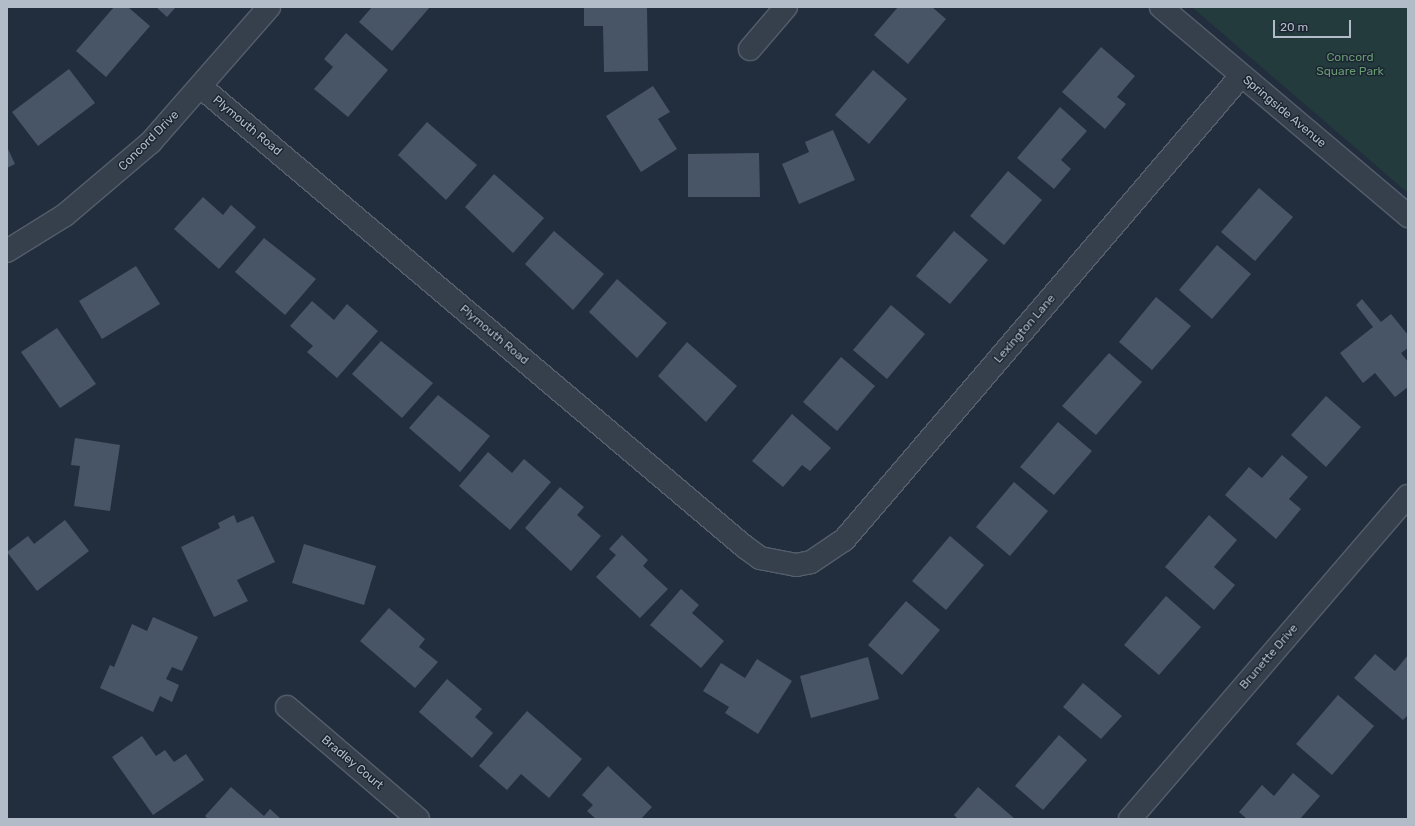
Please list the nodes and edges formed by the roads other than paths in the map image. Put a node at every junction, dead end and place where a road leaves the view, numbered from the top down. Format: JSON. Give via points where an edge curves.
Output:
{"nodes":[{"id":1,"x":269,"y":7,"type":"edge"},
{"id":2,"x":786,"y":7,"type":"edge"},
{"id":3,"x":1161,"y":7,"type":"edge"},
{"id":4,"x":750,"y":49,"type":"dead end"},
{"id":5,"x":1241,"y":76,"type":"junction"},
{"id":6,"x":201,"y":87,"type":"junction"},
{"id":7,"x":1408,"y":216,"type":"edge"},
{"id":8,"x":7,"y":251,"type":"edge"},
{"id":9,"x":1408,"y":496,"type":"edge"},
{"id":10,"x":796,"y":565,"type":"joint"},
{"id":11,"x":287,"y":707,"type":"dead end"},
{"id":12,"x":418,"y":819,"type":"edge"},
{"id":13,"x":1130,"y":819,"type":"edge"}],
"edges":[{"from":1,"to":6,"type":"street","name":"Concord Drive"},
{"from":2,"to":4,"type":"street"},
{"from":3,"to":5,"type":"street","name":"Springside Avenue"},
{"from":5,"to":7,"type":"street","name":"Springside Avenue"},
{"from":5,"to":10,"type":"street","name":"Lexington Lane","via":[[844,540],[811,562]]},
{"from":6,"to":8,"type":"street","name":"Concord Drive","via":[[151,142],[99,190]]},
{"from":6,"to":10,"type":"street","name":"Plymouth Road","via":[[745,547],[760,558]]},
{"from":9,"to":13,"type":"street","name":"Brunette Drive"},
{"from":11,"to":12,"type":"street","name":"Bradley Court"}]}
